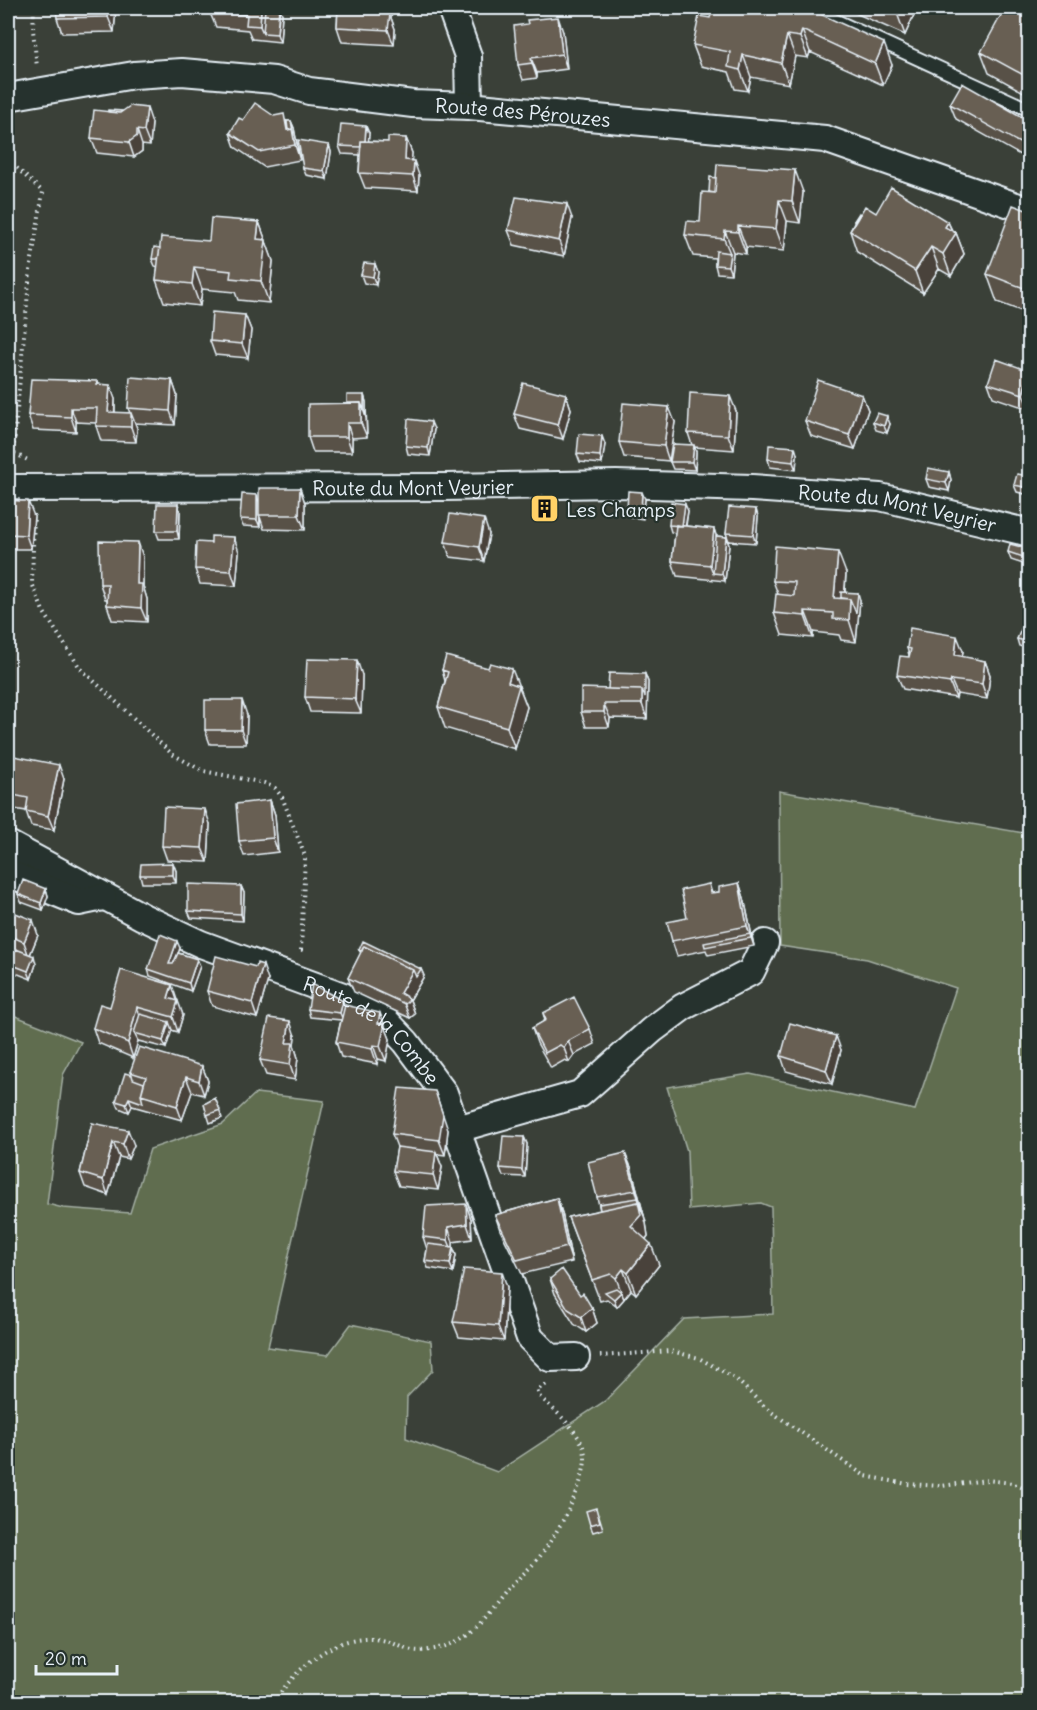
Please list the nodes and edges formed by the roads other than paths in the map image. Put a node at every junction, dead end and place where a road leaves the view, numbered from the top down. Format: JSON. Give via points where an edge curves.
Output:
{"nodes":[{"id":1,"x":451,"y":8,"type":"edge"},
{"id":2,"x":808,"y":8,"type":"edge"},
{"id":3,"x":8,"y":97,"type":"edge"},
{"id":4,"x":469,"y":106,"type":"junction"},
{"id":5,"x":1029,"y":110,"type":"edge"},
{"id":6,"x":1029,"y":211,"type":"edge"},
{"id":7,"x":8,"y":488,"type":"edge"},
{"id":8,"x":1029,"y":533,"type":"edge"},
{"id":9,"x":8,"y":844,"type":"edge"},
{"id":10,"x":8,"y":873,"type":"edge"},
{"id":11,"x":107,"y":896,"type":"junction"},
{"id":12,"x":765,"y":943,"type":"dead end"},
{"id":13,"x":457,"y":1129,"type":"junction"},
{"id":14,"x":576,"y":1358,"type":"road end"}],
"edges":[{"from":1,"to":4,"type":"street","via":[[468,56]]},
{"from":2,"to":5,"type":"lane"},
{"from":3,"to":4,"type":"street","name":"Route des Pérouzes","via":[[134,75],[182,72],[274,80],[309,91],[413,104]]},
{"from":4,"to":6,"type":"street","name":"Route des Pérouzes","via":[[825,139]]},
{"from":7,"to":8,"type":"street","name":"Route du Mont Veyrier","via":[[616,484],[752,488],[880,497]]},
{"from":9,"to":11,"type":"street","name":"Route de la Combe"},
{"from":10,"to":11,"type":"street","via":[[78,902]]},
{"from":11,"to":13,"type":"street","name":"Route de la Combe","via":[[201,944],[343,996],[386,1021],[444,1093]]},
{"from":12,"to":13,"type":"street","via":[[751,972],[683,1007],[580,1094]]},
{"from":13,"to":14,"type":"street","name":"Route de la Combe","via":[[530,1338],[550,1358]]}]}
